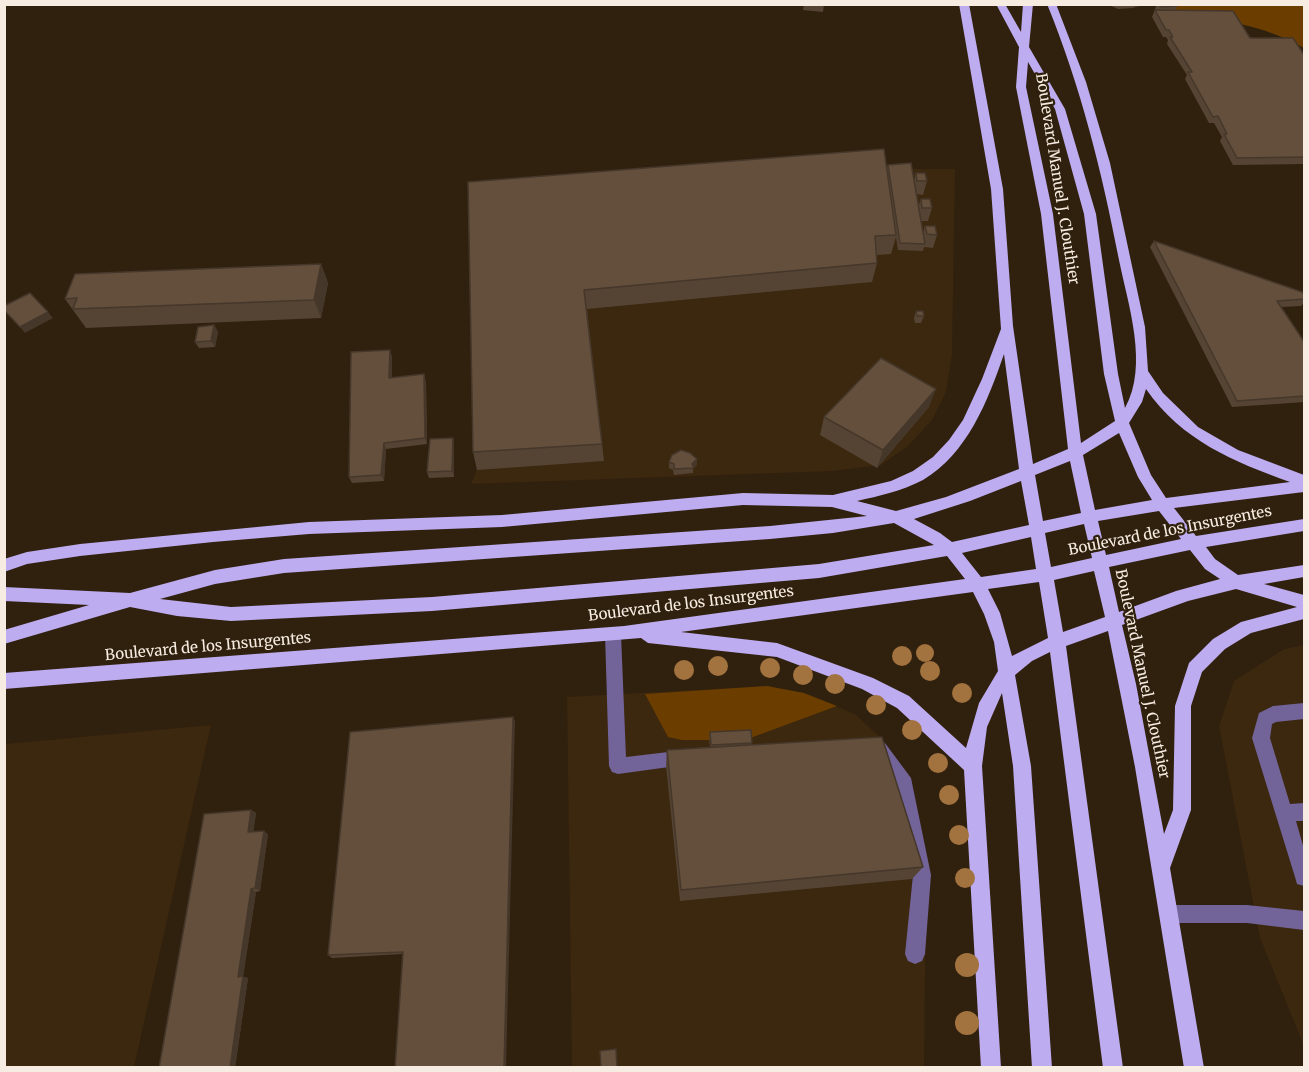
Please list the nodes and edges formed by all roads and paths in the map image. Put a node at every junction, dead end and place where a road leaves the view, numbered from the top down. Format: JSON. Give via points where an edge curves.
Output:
{"nodes":[{"id":1,"x":964,"y":4,"type":"edge"},
{"id":2,"x":1000,"y":4,"type":"edge"},
{"id":3,"x":1028,"y":4,"type":"edge"},
{"id":4,"x":1051,"y":4,"type":"edge"},
{"id":5,"x":1026,"y":50,"type":"junction"},
{"id":6,"x":1007,"y":326,"type":"junction"},
{"id":7,"x":1143,"y":374,"type":"junction"},
{"id":8,"x":1122,"y":423,"type":"junction"},
{"id":9,"x":1075,"y":453,"type":"junction"},
{"id":10,"x":1026,"y":472,"type":"junction"},
{"id":11,"x":1305,"y":482,"type":"edge"},
{"id":12,"x":1305,"y":486,"type":"edge"},
{"id":13,"x":832,"y":501,"type":"junction"},
{"id":14,"x":1162,"y":504,"type":"junction"},
{"id":15,"x":896,"y":517,"type":"junction"},
{"id":16,"x":1089,"y":517,"type":"junction"},
{"id":17,"x":1305,"y":525,"type":"edge"},
{"id":18,"x":1036,"y":529,"type":"junction"},
{"id":19,"x":1192,"y":543,"type":"junction"},
{"id":20,"x":950,"y":549,"type":"junction"},
{"id":21,"x":1099,"y":562,"type":"junction"},
{"id":22,"x":4,"y":566,"type":"edge"},
{"id":23,"x":1305,"y":571,"type":"edge"},
{"id":24,"x":1044,"y":575,"type":"junction"},
{"id":25,"x":976,"y":582,"type":"junction"},
{"id":26,"x":1237,"y":583,"type":"junction"},
{"id":27,"x":4,"y":594,"type":"edge"},
{"id":28,"x":130,"y":600,"type":"junction"},
{"id":29,"x":1305,"y":602,"type":"edge"},
{"id":30,"x":1305,"y":612,"type":"edge"},
{"id":31,"x":1113,"y":622,"type":"junction"},
{"id":32,"x":619,"y":634,"type":"junction"},
{"id":33,"x":4,"y":637,"type":"edge"},
{"id":34,"x":1057,"y":642,"type":"junction"},
{"id":35,"x":1009,"y":670,"type":"junction"},
{"id":36,"x":4,"y":681,"type":"edge"},
{"id":37,"x":1305,"y":711,"type":"edge"},
{"id":38,"x":867,"y":742,"type":"edge"},
{"id":39,"x":699,"y":756,"type":"edge"},
{"id":40,"x":973,"y":766,"type":"junction"},
{"id":41,"x":1305,"y":812,"type":"edge"},
{"id":42,"x":1284,"y":813,"type":"junction"},
{"id":43,"x":1161,"y":868,"type":"junction"},
{"id":44,"x":1305,"y":877,"type":"edge"},
{"id":45,"x":1169,"y":914,"type":"junction"},
{"id":46,"x":1305,"y":921,"type":"edge"},
{"id":47,"x":915,"y":954,"type":"dead end"},
{"id":48,"x":991,"y":1068,"type":"edge"},
{"id":49,"x":1042,"y":1068,"type":"edge"},
{"id":50,"x":1113,"y":1068,"type":"edge"},
{"id":51,"x":1194,"y":1068,"type":"edge"}],
"edges":[{"from":1,"to":6,"type":"main road","via":[[997,189]]},
{"from":2,"to":5,"type":"main road"},
{"from":3,"to":5,"type":"main road","name":"Boulevard Manuel J. Clouthier"},
{"from":4,"to":7,"type":"main road","via":[[1103,155],[1139,327]]},
{"from":5,"to":8,"type":"main road","via":[[1060,109],[1090,214],[1111,374]]},
{"from":5,"to":9,"type":"main road","name":"Boulevard Manuel J. Clouthier","via":[[1021,87],[1047,214]]},
{"from":6,"to":10,"type":"main road"},
{"from":6,"to":13,"type":"main road","via":[[979,403],[949,451],[896,486]]},
{"from":7,"to":8,"type":"main road"},
{"from":7,"to":11,"type":"main road","via":[[1168,410],[1202,439],[1238,458]]},
{"from":8,"to":9,"type":"main road"},
{"from":8,"to":14,"type":"main road"},
{"from":9,"to":10,"type":"main road"},
{"from":9,"to":16,"type":"main road","name":"Boulevard Manuel J. Clouthier"},
{"from":10,"to":15,"type":"main road","via":[[963,497]]},
{"from":10,"to":18,"type":"main road"},
{"from":12,"to":14,"type":"main road","name":"Boulevard de los Insurgentes"},
{"from":13,"to":15,"type":"main road"},
{"from":13,"to":22,"type":"main road","via":[[742,499],[502,521],[309,528],[80,550],[27,558]]},
{"from":14,"to":16,"type":"main road","name":"Boulevard de los Insurgentes"},
{"from":14,"to":19,"type":"main road"},
{"from":15,"to":20,"type":"main road"},
{"from":15,"to":28,"type":"main road","via":[[765,533],[284,566],[215,577]]},
{"from":16,"to":18,"type":"main road","name":"Boulevard de los Insurgentes"},
{"from":16,"to":21,"type":"main road","name":"Boulevard Manuel J. Clouthier"},
{"from":17,"to":19,"type":"main road","name":"Boulevard de los Insurgentes"},
{"from":18,"to":20,"type":"main road","name":"Boulevard de los Insurgentes"},
{"from":18,"to":24,"type":"main road"},
{"from":19,"to":21,"type":"main road","name":"Boulevard de los Insurgentes"},
{"from":19,"to":26,"type":"main road","via":[[1210,564]]},
{"from":20,"to":25,"type":"main road"},
{"from":20,"to":28,"type":"main road","name":"Boulevard de los Insurgentes","via":[[819,571],[408,606],[231,614]]},
{"from":21,"to":24,"type":"main road","name":"Boulevard de los Insurgentes"},
{"from":21,"to":31,"type":"main road","name":"Boulevard Manuel J. Clouthier"},
{"from":23,"to":26,"type":"main road"},
{"from":24,"to":25,"type":"main road","name":"Boulevard de los Insurgentes"},
{"from":24,"to":34,"type":"main road"},
{"from":25,"to":32,"type":"main road","name":"Boulevard de los Insurgentes"},
{"from":25,"to":35,"type":"main road","via":[[992,613]]},
{"from":26,"to":29,"type":"main road"},
{"from":26,"to":31,"type":"main road","via":[[1188,594]]},
{"from":27,"to":28,"type":"main road","name":"Boulevard de los Insurgentes"},
{"from":28,"to":33,"type":"main road"},
{"from":30,"to":43,"type":"main road","via":[[1247,627],[1219,644],[1195,668],[1183,706],[1182,810]]},
{"from":31,"to":34,"type":"main road"},
{"from":31,"to":43,"type":"main road","name":"Boulevard Manuel J. Clouthier"},
{"from":32,"to":36,"type":"main road","name":"Boulevard de los Insurgentes"},
{"from":32,"to":39,"type":"lane","via":[[618,766]]},
{"from":32,"to":40,"type":"main road","via":[[777,650],[820,664],[903,702]]},
{"from":34,"to":35,"type":"main road"},
{"from":34,"to":50,"type":"main road"},
{"from":35,"to":40,"type":"main road","via":[[980,714]]},
{"from":35,"to":49,"type":"main road","via":[[1022,766]]},
{"from":37,"to":42,"type":"lane","via":[[1273,714],[1262,726],[1261,738]]},
{"from":38,"to":47,"type":"lane","via":[[874,743],[902,778],[922,875]]},
{"from":40,"to":48,"type":"main road"},
{"from":41,"to":42,"type":"lane"},
{"from":42,"to":44,"type":"lane"},
{"from":43,"to":45,"type":"main road","name":"Boulevard Manuel J. Clouthier"},
{"from":45,"to":46,"type":"lane","via":[[1247,914]]},
{"from":45,"to":51,"type":"main road","name":"Boulevard Manuel J. Clouthier"}]}
